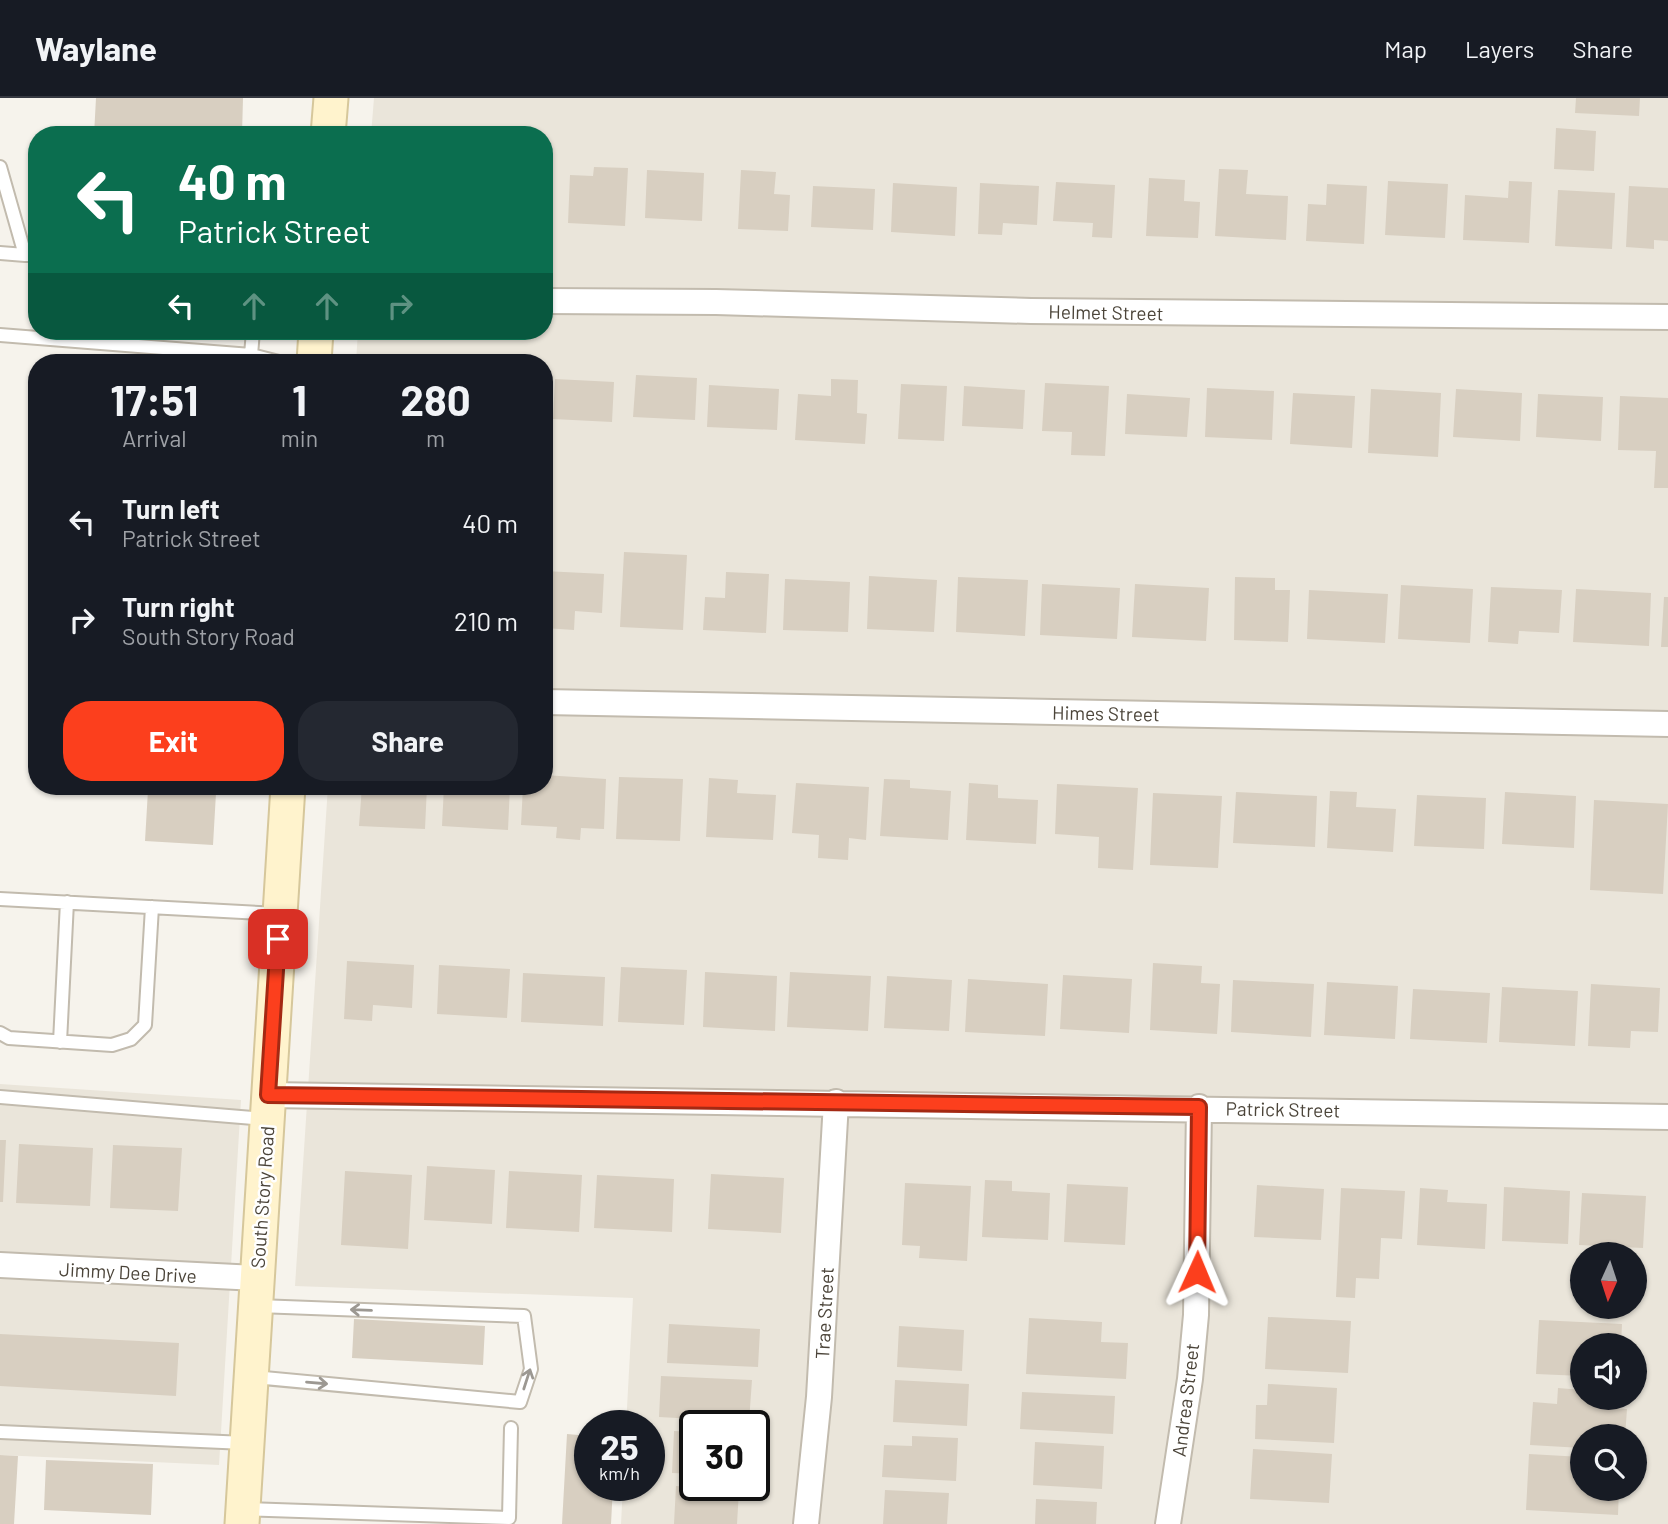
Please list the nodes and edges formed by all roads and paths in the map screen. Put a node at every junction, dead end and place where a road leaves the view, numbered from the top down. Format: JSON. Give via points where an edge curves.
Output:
{"nodes":[{"id":1,"x":331,"y":98,"type":"edge"},
{"id":2,"x":329,"y":126,"type":"edge"},
{"id":3,"x":0,"y":167,"type":"edge"},
{"id":4,"x":28,"y":246,"type":"edge"},
{"id":5,"x":0,"y":253,"type":"edge"},
{"id":6,"x":28,"y":255,"type":"edge"},
{"id":7,"x":553,"y":301,"type":"edge"},
{"id":8,"x":1668,"y":317,"type":"edge"},
{"id":9,"x":0,"y":335,"type":"edge"},
{"id":10,"x":28,"y":337,"type":"edge"},
{"id":11,"x":63,"y":340,"type":"edge"},
{"id":12,"x":238,"y":354,"type":"edge"},
{"id":13,"x":553,"y":702,"type":"edge"},
{"id":14,"x":1668,"y":724,"type":"edge"},
{"id":15,"x":287,"y":795,"type":"edge"},
{"id":16,"x":0,"y":899,"type":"edge"},
{"id":17,"x":67,"y":902,"type":"junction"},
{"id":18,"x":152,"y":907,"type":"junction"},
{"id":19,"x":280,"y":914,"type":"junction"},
{"id":20,"x":0,"y":1033,"type":"edge"},
{"id":21,"x":60,"y":1042,"type":"junction"},
{"id":22,"x":0,"y":1097,"type":"edge"},
{"id":23,"x":836,"y":1102,"type":"junction"},
{"id":24,"x":268,"y":1107,"type":"junction"},
{"id":25,"x":1199,"y":1107,"type":"junction"},
{"id":26,"x":1668,"y":1116,"type":"edge"},
{"id":27,"x":0,"y":1265,"type":"edge"},
{"id":28,"x":256,"y":1292,"type":"junction"},
{"id":29,"x":249,"y":1377,"type":"junction"},
{"id":30,"x":512,"y":1428,"type":"dead end"},
{"id":31,"x":0,"y":1432,"type":"edge"},
{"id":32,"x":246,"y":1443,"type":"junction"},
{"id":33,"x":242,"y":1516,"type":"edge"},
{"id":34,"x":509,"y":1521,"type":"edge"},
{"id":35,"x":806,"y":1524,"type":"edge"},
{"id":36,"x":1168,"y":1524,"type":"edge"}],
"edges":[{"from":1,"to":2,"type":"main road"},
{"from":3,"to":4,"type":"lane"},
{"from":5,"to":6,"type":"lane"},
{"from":7,"to":8,"type":"street","name":"Helmet Street"},
{"from":9,"to":10,"type":"lane"},
{"from":11,"to":12,"type":"lane"},
{"from":13,"to":14,"type":"street","name":"Himes Street"},
{"from":15,"to":19,"type":"main road","name":"South Story Road"},
{"from":16,"to":17,"type":"lane"},
{"from":17,"to":18,"type":"lane"},
{"from":17,"to":21,"type":"lane"},
{"from":18,"to":19,"type":"lane"},
{"from":18,"to":21,"type":"lane","via":[[145,1025],[131,1039],[111,1045]]},
{"from":19,"to":24,"type":"main road","name":"South Story Road"},
{"from":20,"to":21,"type":"lane","via":[[9,1038]]},
{"from":22,"to":24,"type":"lane"},
{"from":23,"to":24,"type":"street","name":"Patrick Street"},
{"from":23,"to":25,"type":"street","name":"Patrick Street"},
{"from":23,"to":35,"type":"street","name":"Trae Street","via":[[820,1384]]},
{"from":24,"to":28,"type":"main road","name":"South Story Road"},
{"from":25,"to":26,"type":"street","name":"Patrick Street"},
{"from":25,"to":36,"type":"street","name":"Andrea Street","via":[[1196,1315]]},
{"from":27,"to":28,"type":"street","name":"Jimmy Dee Drive"},
{"from":28,"to":29,"type":"main road","name":"South Story Road"},
{"from":29,"to":28,"type":"lane","one_way":true,"via":[[520,1402],[531,1369],[524,1316]]},
{"from":29,"to":32,"type":"main road","name":"South Story Road"},
{"from":30,"to":34,"type":"lane"},
{"from":31,"to":32,"type":"lane"},
{"from":32,"to":33,"type":"main road","name":"South Story Road"},
{"from":33,"to":34,"type":"lane"}]}
